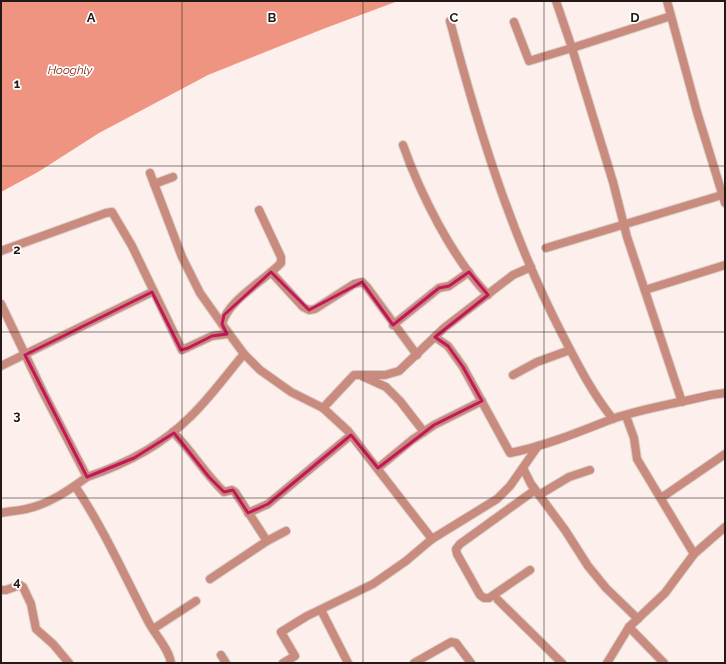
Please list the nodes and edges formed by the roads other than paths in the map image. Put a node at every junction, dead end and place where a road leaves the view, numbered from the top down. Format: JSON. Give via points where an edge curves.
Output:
{"nodes":[{"id":1,"x":556,"y":1,"type":"edge"},
{"id":2,"x":668,"y":1,"type":"edge"},
{"id":3,"x":671,"y":16,"type":"junction"},
{"id":4,"x":450,"y":21,"type":"dead end"},
{"id":5,"x":514,"y":22,"type":"dead end"},
{"id":6,"x":572,"y":48,"type":"junction"},
{"id":7,"x":403,"y":145,"type":"dead end"},
{"id":8,"x":150,"y":173,"type":"dead end"},
{"id":9,"x":173,"y":177,"type":"dead end"},
{"id":10,"x":154,"y":184,"type":"junction"},
{"id":11,"x":722,"y":195,"type":"junction"},
{"id":12,"x":725,"y":203,"type":"edge"},
{"id":13,"x":259,"y":210,"type":"dead end"},
{"id":14,"x":624,"y":224,"type":"junction"},
{"id":15,"x":546,"y":248,"type":"dead end"},
{"id":16,"x":1,"y":251,"type":"edge"},
{"id":17,"x":725,"y":265,"type":"edge"},
{"id":18,"x":531,"y":267,"type":"junction"},
{"id":19,"x":271,"y":272,"type":"junction"},
{"id":20,"x":469,"y":272,"type":"junction"},
{"id":21,"x":645,"y":290,"type":"junction"},
{"id":22,"x":152,"y":292,"type":"junction"},
{"id":23,"x":488,"y":295,"type":"junction"},
{"id":24,"x":1,"y":304,"type":"edge"},
{"id":25,"x":222,"y":324,"type":"junction"},
{"id":26,"x":393,"y":325,"type":"junction"},
{"id":27,"x":227,"y":334,"type":"junction"},
{"id":28,"x":435,"y":337,"type":"junction"},
{"id":29,"x":570,"y":350,"type":"junction"},
{"id":30,"x":244,"y":354,"type":"junction"},
{"id":31,"x":25,"y":355,"type":"junction"},
{"id":32,"x":417,"y":355,"type":"junction"},
{"id":33,"x":1,"y":366,"type":"edge"},
{"id":34,"x":359,"y":374,"type":"junction"},
{"id":35,"x":513,"y":375,"type":"dead end"},
{"id":36,"x":725,"y":393,"type":"edge"},
{"id":37,"x":482,"y":401,"type":"junction"},
{"id":38,"x":682,"y":402,"type":"junction"},
{"id":39,"x":322,"y":408,"type":"junction"},
{"id":40,"x":626,"y":416,"type":"junction"},
{"id":41,"x":613,"y":419,"type":"junction"},
{"id":42,"x":173,"y":432,"type":"junction"},
{"id":43,"x":424,"y":432,"type":"junction"},
{"id":44,"x":351,"y":435,"type":"junction"},
{"id":45,"x":538,"y":446,"type":"junction"},
{"id":46,"x":725,"y":454,"type":"edge"},
{"id":47,"x":378,"y":468,"type":"junction"},
{"id":48,"x":523,"y":468,"type":"junction"},
{"id":49,"x":590,"y":470,"type":"dead end"},
{"id":50,"x":88,"y":478,"type":"junction"},
{"id":51,"x":75,"y":486,"type":"junction"},
{"id":52,"x":537,"y":492,"type":"junction"},
{"id":53,"x":661,"y":498,"type":"junction"},
{"id":54,"x":1,"y":513,"type":"edge"},
{"id":55,"x":248,"y":513,"type":"junction"},
{"id":56,"x":725,"y":527,"type":"edge"},
{"id":57,"x":286,"y":532,"type":"dead end"},
{"id":58,"x":432,"y":539,"type":"junction"},
{"id":59,"x":267,"y":541,"type":"junction"},
{"id":60,"x":694,"y":554,"type":"junction"},
{"id":61,"x":530,"y":570,"type":"dead end"},
{"id":62,"x":210,"y":579,"type":"dead end"},
{"id":63,"x":1,"y":590,"type":"edge"},
{"id":64,"x":498,"y":600,"type":"dead end"},
{"id":65,"x":196,"y":601,"type":"dead end"},
{"id":66,"x":321,"y":610,"type":"junction"},
{"id":67,"x":638,"y":618,"type":"junction"},
{"id":68,"x":629,"y":627,"type":"junction"},
{"id":69,"x":153,"y":629,"type":"junction"},
{"id":70,"x":221,"y":655,"type":"dead end"},
{"id":71,"x":68,"y":663,"type":"edge"},
{"id":72,"x":171,"y":663,"type":"edge"},
{"id":73,"x":226,"y":663,"type":"edge"},
{"id":74,"x":283,"y":663,"type":"edge"},
{"id":75,"x":348,"y":663,"type":"edge"},
{"id":76,"x":414,"y":663,"type":"edge"},
{"id":77,"x":471,"y":663,"type":"edge"},
{"id":78,"x":562,"y":663,"type":"edge"},
{"id":79,"x":607,"y":663,"type":"edge"},
{"id":80,"x":664,"y":663,"type":"edge"}],
"edges":[{"from":1,"to":6,"type":"street"},
{"from":2,"to":3,"type":"street"},
{"from":3,"to":6,"type":"street"},
{"from":3,"to":11,"type":"street"},
{"from":4,"to":18,"type":"street","via":[[488,155]]},
{"from":5,"to":6,"type":"street","via":[[529,62]]},
{"from":6,"to":14,"type":"street"},
{"from":7,"to":20,"type":"street","via":[[418,185]]},
{"from":8,"to":10,"type":"street"},
{"from":9,"to":10,"type":"street"},
{"from":10,"to":25,"type":"street","via":[[182,257],[200,293]]},
{"from":11,"to":12,"type":"street"},
{"from":11,"to":14,"type":"street"},
{"from":13,"to":19,"type":"street","via":[[281,257],[281,263]]},
{"from":14,"to":15,"type":"street"},
{"from":14,"to":21,"type":"street"},
{"from":16,"to":22,"type":"street","via":[[112,212],[132,246]]},
{"from":17,"to":21,"type":"street"},
{"from":18,"to":23,"type":"street","via":[[513,275]]},
{"from":18,"to":29,"type":"street"},
{"from":19,"to":25,"type":"street","via":[[224,315]]},
{"from":19,"to":26,"type":"street","via":[[303,307],[310,310],[354,284],[362,282]]},
{"from":20,"to":23,"type":"street"},
{"from":20,"to":26,"type":"street","via":[[448,286],[439,288]]},
{"from":21,"to":38,"type":"street"},
{"from":22,"to":27,"type":"street","via":[[182,350],[212,336]]},
{"from":22,"to":31,"type":"street"},
{"from":23,"to":28,"type":"street"},
{"from":24,"to":31,"type":"street"},
{"from":25,"to":27,"type":"street"},
{"from":26,"to":32,"type":"street"},
{"from":27,"to":30,"type":"street"},
{"from":28,"to":32,"type":"street"},
{"from":28,"to":37,"type":"street","via":[[448,346],[464,367]]},
{"from":29,"to":35,"type":"street","via":[[537,362]]},
{"from":29,"to":41,"type":"street","via":[[601,405]]},
{"from":30,"to":39,"type":"street","via":[[277,383]]},
{"from":30,"to":42,"type":"street","via":[[190,417]]},
{"from":31,"to":33,"type":"street"},
{"from":31,"to":50,"type":"street"},
{"from":32,"to":34,"type":"street","via":[[399,371],[385,375]]},
{"from":34,"to":39,"type":"street","via":[[354,374]]},
{"from":34,"to":43,"type":"street","via":[[386,387],[400,400]]},
{"from":36,"to":38,"type":"street"},
{"from":37,"to":43,"type":"street"},
{"from":37,"to":45,"type":"street","via":[[510,453]]},
{"from":38,"to":40,"type":"street"},
{"from":39,"to":44,"type":"street"},
{"from":40,"to":41,"type":"street"},
{"from":40,"to":53,"type":"street","via":[[634,438],[637,459]]},
{"from":41,"to":45,"type":"street"},
{"from":42,"to":50,"type":"street","via":[[134,458]]},
{"from":42,"to":55,"type":"street","via":[[209,477],[224,492],[232,490]]},
{"from":43,"to":47,"type":"street"},
{"from":44,"to":47,"type":"street"},
{"from":44,"to":55,"type":"street","via":[[268,504]]},
{"from":45,"to":48,"type":"street"},
{"from":46,"to":53,"type":"street"},
{"from":47,"to":58,"type":"street"},
{"from":48,"to":52,"type":"street"},
{"from":48,"to":58,"type":"street","via":[[497,500]]},
{"from":49,"to":52,"type":"street"},
{"from":50,"to":51,"type":"street"},
{"from":51,"to":54,"type":"street","via":[[68,492],[26,510]]},
{"from":51,"to":69,"type":"street","via":[[88,505]]},
{"from":52,"to":61,"type":"street","via":[[456,548],[457,554],[484,598],[489,598]]},
{"from":52,"to":67,"type":"street","via":[[588,566],[606,588]]},
{"from":53,"to":60,"type":"street"},
{"from":55,"to":59,"type":"street"},
{"from":56,"to":60,"type":"street"},
{"from":57,"to":59,"type":"street"},
{"from":58,"to":66,"type":"street","via":[[373,584]]},
{"from":59,"to":62,"type":"street"},
{"from":60,"to":67,"type":"street","via":[[665,593]]},
{"from":63,"to":71,"type":"street","via":[[20,585],[23,587],[36,629],[53,644]]},
{"from":64,"to":78,"type":"street"},
{"from":65,"to":69,"type":"street"},
{"from":66,"to":74,"type":"street","via":[[281,632],[295,656]]},
{"from":66,"to":75,"type":"street"},
{"from":67,"to":68,"type":"street"},
{"from":68,"to":79,"type":"street"},
{"from":68,"to":80,"type":"street"},
{"from":69,"to":72,"type":"street"},
{"from":70,"to":73,"type":"street"},
{"from":76,"to":77,"type":"street","via":[[451,642],[456,643]]}]}
